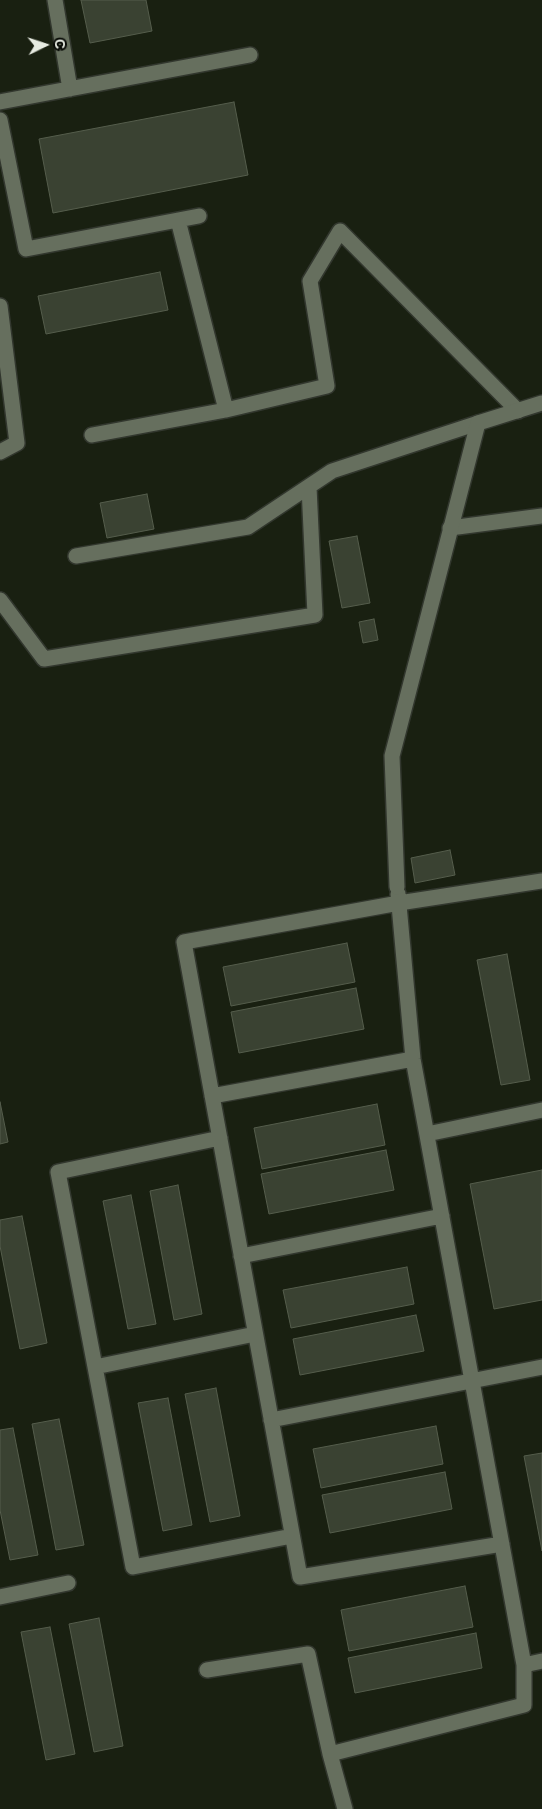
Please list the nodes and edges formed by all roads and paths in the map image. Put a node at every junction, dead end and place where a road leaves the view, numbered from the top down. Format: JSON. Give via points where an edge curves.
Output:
{"nodes":[{"id":1,"x":55,"y":0,"type":"edge"},
{"id":2,"x":250,"y":55,"type":"dead end"},
{"id":3,"x":70,"y":89,"type":"junction"},
{"id":4,"x":0,"y":102,"type":"edge"},
{"id":5,"x":0,"y":120,"type":"edge"},
{"id":6,"x":199,"y":216,"type":"dead end"},
{"id":7,"x":178,"y":220,"type":"junction"},
{"id":8,"x":0,"y":306,"type":"edge"},
{"id":9,"x":542,"y":404,"type":"edge"},
{"id":10,"x":226,"y":410,"type":"junction"},
{"id":11,"x":518,"y":411,"type":"junction"},
{"id":12,"x":478,"y":423,"type":"junction"},
{"id":13,"x":92,"y":435,"type":"dead end"},
{"id":14,"x":0,"y":452,"type":"edge"},
{"id":15,"x":309,"y":487,"type":"junction"},
{"id":16,"x":542,"y":516,"type":"edge"},
{"id":17,"x":450,"y":528,"type":"junction"},
{"id":18,"x":76,"y":556,"type":"dead end"},
{"id":19,"x":0,"y":600,"type":"edge"},
{"id":20,"x":542,"y":881,"type":"edge"},
{"id":21,"x":399,"y":903,"type":"junction"},
{"id":22,"x":413,"y":1059,"type":"junction"},
{"id":23,"x":212,"y":1096,"type":"junction"},
{"id":24,"x":542,"y":1110,"type":"edge"},
{"id":25,"x":427,"y":1134,"type":"junction"},
{"id":26,"x":220,"y":1138,"type":"junction"},
{"id":27,"x":442,"y":1216,"type":"junction"},
{"id":28,"x":241,"y":1256,"type":"junction"},
{"id":29,"x":255,"y":1334,"type":"junction"},
{"id":30,"x":95,"y":1367,"type":"junction"},
{"id":31,"x":542,"y":1367,"type":"edge"},
{"id":32,"x":473,"y":1382,"type":"junction"},
{"id":33,"x":271,"y":1420,"type":"junction"},
{"id":34,"x":292,"y":1536,"type":"junction"},
{"id":35,"x":502,"y":1544,"type":"junction"},
{"id":36,"x":68,"y":1583,"type":"dead end"},
{"id":37,"x":0,"y":1597,"type":"edge"},
{"id":38,"x":542,"y":1661,"type":"edge"},
{"id":39,"x":524,"y":1665,"type":"junction"},
{"id":40,"x":206,"y":1670,"type":"dead end"},
{"id":41,"x":330,"y":1754,"type":"junction"},
{"id":42,"x":345,"y":1809,"type":"edge"}],
"edges":[{"from":1,"to":3,"type":"street"},
{"from":2,"to":3,"type":"street"},
{"from":3,"to":4,"type":"street"},
{"from":5,"to":7,"type":"street","via":[[26,249]]},
{"from":6,"to":7,"type":"street"},
{"from":7,"to":10,"type":"street"},
{"from":8,"to":14,"type":"street","via":[[17,443]]},
{"from":9,"to":11,"type":"street"},
{"from":10,"to":11,"type":"street","via":[[328,386],[310,281],[340,231]]},
{"from":10,"to":13,"type":"street"},
{"from":11,"to":12,"type":"street"},
{"from":12,"to":15,"type":"street","via":[[332,471]]},
{"from":12,"to":17,"type":"street"},
{"from":15,"to":18,"type":"street","via":[[248,527]]},
{"from":15,"to":19,"type":"street","via":[[315,615],[44,659]]},
{"from":16,"to":17,"type":"street"},
{"from":17,"to":21,"type":"street","via":[[392,756]]},
{"from":20,"to":21,"type":"street"},
{"from":21,"to":22,"type":"street"},
{"from":21,"to":23,"type":"street","via":[[184,942]]},
{"from":22,"to":23,"type":"street"},
{"from":22,"to":25,"type":"street"},
{"from":23,"to":26,"type":"street"},
{"from":24,"to":25,"type":"street"},
{"from":25,"to":27,"type":"street"},
{"from":26,"to":28,"type":"street"},
{"from":26,"to":30,"type":"street","via":[[58,1172]]},
{"from":27,"to":28,"type":"street"},
{"from":27,"to":32,"type":"street"},
{"from":28,"to":29,"type":"street"},
{"from":29,"to":30,"type":"street"},
{"from":29,"to":33,"type":"street"},
{"from":30,"to":34,"type":"street","via":[[133,1567]]},
{"from":31,"to":32,"type":"street"},
{"from":32,"to":33,"type":"street"},
{"from":32,"to":35,"type":"street"},
{"from":33,"to":34,"type":"street"},
{"from":34,"to":35,"type":"street","via":[[300,1577]]},
{"from":35,"to":39,"type":"street"},
{"from":36,"to":37,"type":"street"},
{"from":38,"to":39,"type":"street"},
{"from":39,"to":41,"type":"street","via":[[524,1705]]},
{"from":40,"to":41,"type":"street","via":[[308,1654]]},
{"from":41,"to":42,"type":"street"}]}
